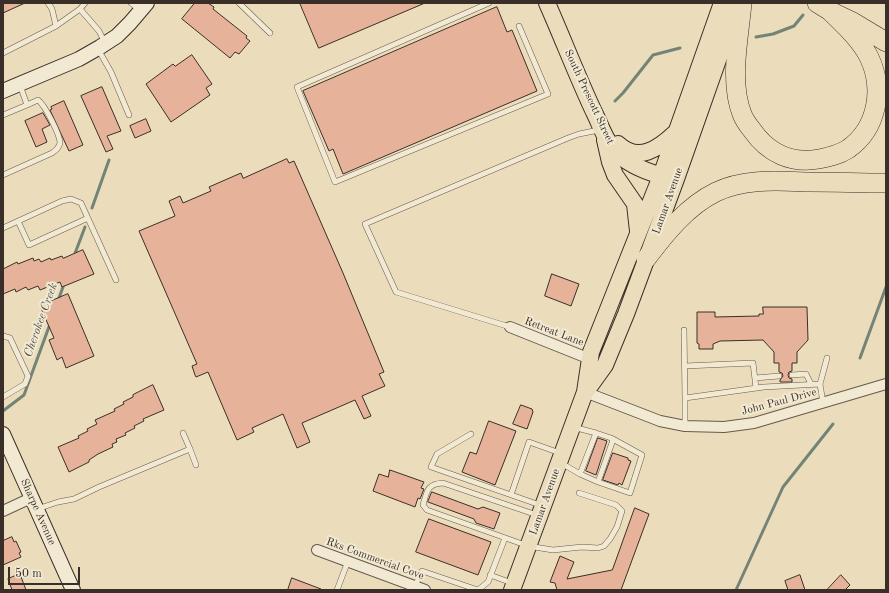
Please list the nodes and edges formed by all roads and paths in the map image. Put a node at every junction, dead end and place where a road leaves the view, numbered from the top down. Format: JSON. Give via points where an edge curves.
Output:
{"nodes":[{"id":1,"x":48,"y":3,"type":"edge"},
{"id":2,"x":85,"y":3,"type":"edge"},
{"id":3,"x":239,"y":3,"type":"edge"},
{"id":4,"x":489,"y":3,"type":"edge"},
{"id":5,"x":547,"y":3,"type":"edge"},
{"id":6,"x":722,"y":3,"type":"edge"},
{"id":7,"x":738,"y":3,"type":"edge"},
{"id":8,"x":742,"y":3,"type":"edge"},
{"id":9,"x":140,"y":6,"type":"edge"},
{"id":10,"x":830,"y":6,"type":"edge"},
{"id":11,"x":80,"y":9,"type":"junction"},
{"id":12,"x":56,"y":26,"type":"junction"},
{"id":13,"x":519,"y":26,"type":"dead end"},
{"id":14,"x":886,"y":31,"type":"edge"},
{"id":15,"x":270,"y":33,"type":"dead end"},
{"id":16,"x":886,"y":42,"type":"edge"},
{"id":17,"x":101,"y":46,"type":"junction"},
{"id":18,"x":3,"y":53,"type":"edge"},
{"id":19,"x":20,"y":84,"type":"junction"},
{"id":20,"x":5,"y":89,"type":"edge"},
{"id":21,"x":27,"y":105,"type":"junction"},
{"id":22,"x":3,"y":115,"type":"edge"},
{"id":23,"x":129,"y":115,"type":"dead end"},
{"id":24,"x":602,"y":129,"type":"junction"},
{"id":25,"x":676,"y":132,"type":"junction"},
{"id":26,"x":3,"y":175,"type":"edge"},
{"id":27,"x":668,"y":178,"type":"junction"},
{"id":28,"x":886,"y":183,"type":"edge"},
{"id":29,"x":88,"y":218,"type":"junction"},
{"id":30,"x":18,"y":221,"type":"junction"},
{"id":31,"x":3,"y":228,"type":"edge"},
{"id":32,"x":638,"y":234,"type":"junction"},
{"id":33,"x":646,"y":259,"type":"junction"},
{"id":34,"x":116,"y":280,"type":"dead end"},
{"id":35,"x":510,"y":328,"type":"joint"},
{"id":36,"x":684,"y":330,"type":"dead end"},
{"id":37,"x":3,"y":336,"type":"edge"},
{"id":38,"x":827,"y":358,"type":"dead end"},
{"id":39,"x":590,"y":359,"type":"junction"},
{"id":40,"x":685,"y":366,"type":"junction"},
{"id":41,"x":792,"y":375,"type":"dead end"},
{"id":42,"x":779,"y":376,"type":"dead end"},
{"id":43,"x":754,"y":378,"type":"junction"},
{"id":44,"x":811,"y":384,"type":"junction"},
{"id":45,"x":820,"y":384,"type":"junction"},
{"id":46,"x":886,"y":384,"type":"edge"},
{"id":47,"x":756,"y":388,"type":"junction"},
{"id":48,"x":585,"y":392,"type":"junction"},
{"id":49,"x":3,"y":397,"type":"edge"},
{"id":50,"x":685,"y":398,"type":"junction"},
{"id":51,"x":823,"y":403,"type":"junction"},
{"id":52,"x":685,"y":426,"type":"junction"},
{"id":53,"x":572,"y":427,"type":"junction"},
{"id":54,"x":183,"y":433,"type":"dead end"},
{"id":55,"x":596,"y":433,"type":"junction"},
{"id":56,"x":3,"y":434,"type":"edge"},
{"id":57,"x":471,"y":434,"type":"dead end"},
{"id":58,"x":613,"y":440,"type":"junction"},
{"id":59,"x":190,"y":449,"type":"junction"},
{"id":60,"x":561,"y":458,"type":"junction"},
{"id":61,"x":196,"y":465,"type":"dead end"},
{"id":62,"x":580,"y":474,"type":"junction"},
{"id":63,"x":598,"y":482,"type":"junction"},
{"id":64,"x":579,"y":493,"type":"dead end"},
{"id":65,"x":510,"y":495,"type":"junction"},
{"id":66,"x":34,"y":504,"type":"junction"},
{"id":67,"x":3,"y":511,"type":"edge"},
{"id":68,"x":541,"y":511,"type":"junction"},
{"id":69,"x":505,"y":538,"type":"junction"},
{"id":70,"x":528,"y":546,"type":"junction"},
{"id":71,"x":317,"y":550,"type":"dead end"},
{"id":72,"x":348,"y":561,"type":"junction"},
{"id":73,"x":490,"y":575,"type":"junction"},
{"id":74,"x":410,"y":587,"type":"edge"},
{"id":75,"x":513,"y":587,"type":"edge"},
{"id":76,"x":73,"y":590,"type":"edge"},
{"id":77,"x":337,"y":590,"type":"edge"},
{"id":78,"x":425,"y":590,"type":"edge"}],
"edges":[{"from":1,"to":12,"type":"lane"},
{"from":2,"to":11,"type":"lane"},
{"from":3,"to":15,"type":"lane"},
{"from":4,"to":13,"type":"lane","via":[[297,87],[335,182],[548,94]]},
{"from":5,"to":24,"type":"main road","name":"South Prescott Street"},
{"from":6,"to":25,"type":"main road","name":"Lamar Avenue"},
{"from":7,"to":27,"type":"main road","name":"Lamar Avenue"},
{"from":8,"to":10,"type":"highway","via":[[736,66],[738,95],[743,115],[765,146],[776,154],[801,160],[829,157],[848,149],[868,128],[877,101],[878,89],[869,57]]},
{"from":9,"to":17,"type":"street","via":[[130,23],[117,36]]},
{"from":10,"to":14,"type":"highway"},
{"from":10,"to":16,"type":"highway"},
{"from":11,"to":12,"type":"lane"},
{"from":11,"to":17,"type":"lane","via":[[99,31]]},
{"from":12,"to":18,"type":"lane"},
{"from":17,"to":19,"type":"street","via":[[79,59]]},
{"from":17,"to":23,"type":"lane"},
{"from":19,"to":20,"type":"street"},
{"from":19,"to":21,"type":"lane"},
{"from":21,"to":22,"type":"lane"},
{"from":21,"to":26,"type":"lane","via":[[38,100],[47,110],[60,142],[58,148]]},
{"from":24,"to":25,"type":"main road","via":[[624,150],[635,153],[653,150]]},
{"from":24,"to":27,"type":"main road","name":"South Prescott Street","via":[[609,143],[623,158]]},
{"from":24,"to":32,"type":"main road","via":[[615,175],[635,204]]},
{"from":24,"to":35,"type":"lane","via":[[568,138],[366,224],[396,292]]},
{"from":25,"to":27,"type":"main road","name":"Lamar Avenue"},
{"from":27,"to":32,"type":"main road","name":"Lamar Avenue"},
{"from":27,"to":33,"type":"main road","name":"Lamar Avenue"},
{"from":28,"to":33,"type":"highway","via":[[756,182],[729,187],[716,192],[686,213]]},
{"from":29,"to":30,"type":"lane","via":[[81,203],[71,199]]},
{"from":29,"to":30,"type":"lane","via":[[29,245]]},
{"from":29,"to":34,"type":"lane"},
{"from":30,"to":31,"type":"lane"},
{"from":32,"to":39,"type":"main road","name":"Lamar Avenue"},
{"from":33,"to":48,"type":"main road","name":"Lamar Avenue","via":[[605,365]]},
{"from":35,"to":39,"type":"street","name":"Retreat Lane"},
{"from":36,"to":40,"type":"lane"},
{"from":37,"to":49,"type":"lane","via":[[10,338],[28,376],[25,384]]},
{"from":38,"to":45,"type":"lane"},
{"from":39,"to":48,"type":"main road","name":"Lamar Avenue"},
{"from":40,"to":43,"type":"lane","via":[[753,363]]},
{"from":40,"to":50,"type":"lane"},
{"from":41,"to":44,"type":"lane","via":[[806,374]]},
{"from":42,"to":43,"type":"lane"},
{"from":43,"to":47,"type":"lane"},
{"from":44,"to":45,"type":"lane"},
{"from":44,"to":47,"type":"lane"},
{"from":45,"to":51,"type":"lane"},
{"from":46,"to":51,"type":"street","name":"John Paul Drive"},
{"from":47,"to":50,"type":"lane"},
{"from":48,"to":52,"type":"street","name":"John Paul Drive","via":[[660,421]]},
{"from":48,"to":53,"type":"main road","name":"Lamar Avenue"},
{"from":50,"to":52,"type":"lane"},
{"from":51,"to":52,"type":"street","name":"John Paul Drive","via":[[754,423],[724,427]]},
{"from":53,"to":55,"type":"lane"},
{"from":53,"to":60,"type":"main road","name":"Lamar Avenue"},
{"from":54,"to":59,"type":"lane"},
{"from":55,"to":58,"type":"lane"},
{"from":55,"to":62,"type":"lane","via":[[587,462]]},
{"from":56,"to":66,"type":"street","name":"Sharpe Avenue"},
{"from":57,"to":65,"type":"lane","via":[[438,454],[431,466]]},
{"from":58,"to":63,"type":"lane","via":[[605,454]]},
{"from":58,"to":63,"type":"lane","via":[[642,455],[630,493]]},
{"from":59,"to":61,"type":"lane"},
{"from":59,"to":66,"type":"lane","via":[[74,499]]},
{"from":60,"to":62,"type":"lane"},
{"from":60,"to":65,"type":"lane","via":[[529,442]]},
{"from":60,"to":68,"type":"main road","name":"Lamar Avenue"},
{"from":62,"to":63,"type":"lane"},
{"from":64,"to":70,"type":"lane","via":[[616,505],[622,511],[610,539],[604,546],[554,550]]},
{"from":65,"to":68,"type":"lane"},
{"from":66,"to":67,"type":"street"},
{"from":66,"to":76,"type":"street","name":"Sharpe Avenue"},
{"from":68,"to":69,"type":"lane","via":[[443,483],[434,483],[428,488],[423,505],[428,510]]},
{"from":68,"to":70,"type":"main road","name":"Lamar Avenue"},
{"from":69,"to":70,"type":"lane"},
{"from":69,"to":73,"type":"lane"},
{"from":70,"to":75,"type":"main road","name":"Lamar Avenue"},
{"from":71,"to":72,"type":"street","name":"Rks Commercial Cove"},
{"from":72,"to":74,"type":"street","name":"Rks Commercial Cove"},
{"from":72,"to":77,"type":"lane"},
{"from":73,"to":74,"type":"lane","via":[[488,582],[478,590],[422,571]]},
{"from":73,"to":75,"type":"lane"},
{"from":74,"to":78,"type":"street","name":"Rks Commercial Cove"}]}
